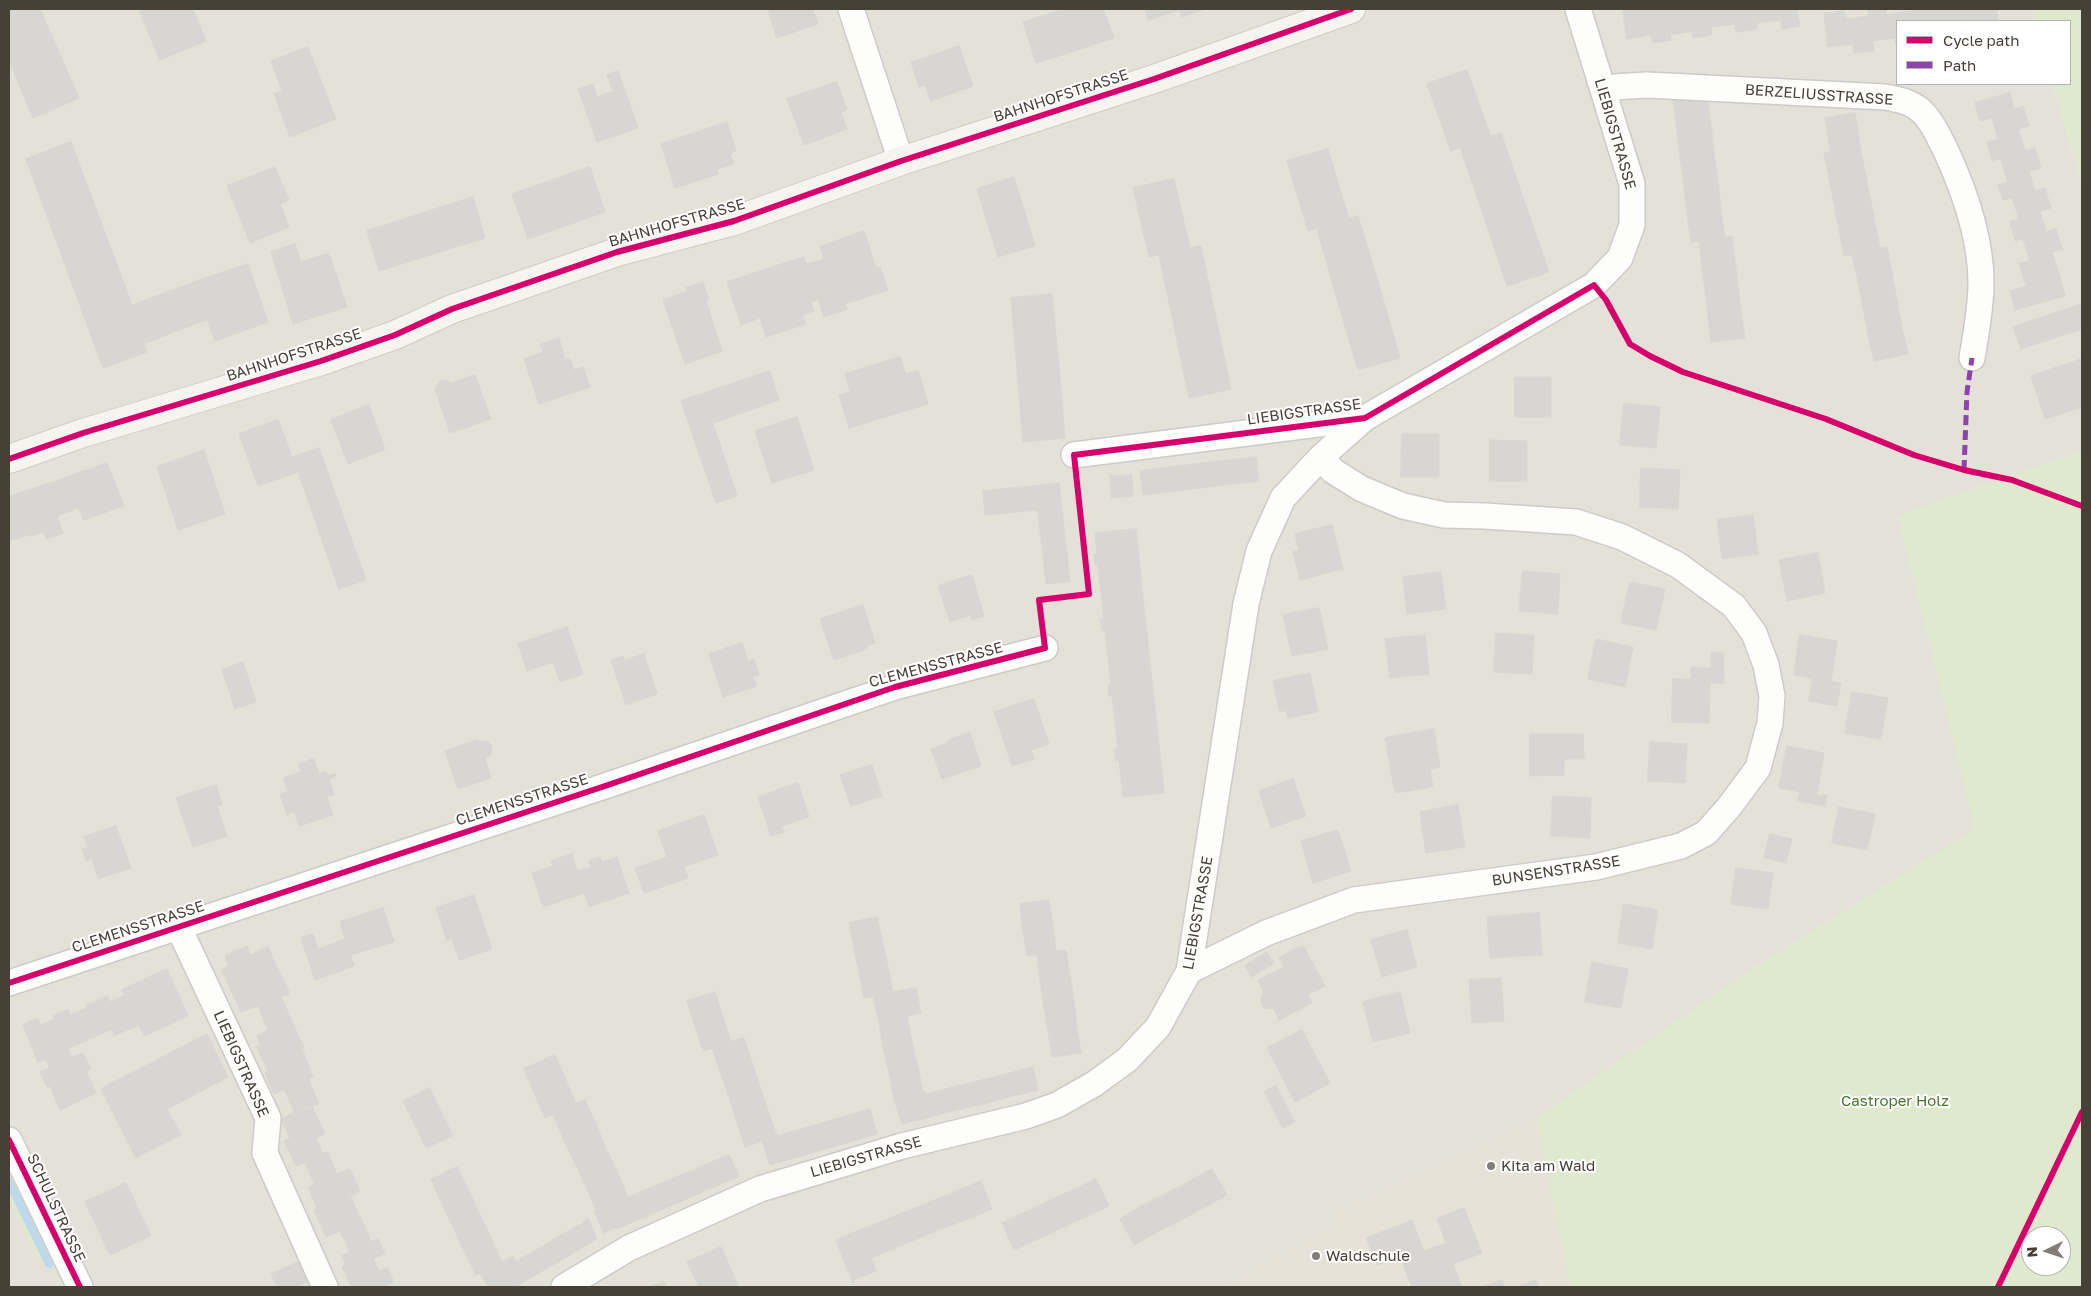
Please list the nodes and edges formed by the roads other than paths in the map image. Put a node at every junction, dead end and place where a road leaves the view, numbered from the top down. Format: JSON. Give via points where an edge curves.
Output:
{"nodes":[{"id":1,"x":850,"y":9,"type":"edge"},
{"id":2,"x":1351,"y":9,"type":"edge"},
{"id":3,"x":1578,"y":9,"type":"edge"},
{"id":4,"x":1604,"y":91,"type":"junction"},
{"id":5,"x":902,"y":161,"type":"junction"},
{"id":6,"x":1972,"y":358,"type":"dead end"},
{"id":7,"x":1365,"y":418,"type":"junction"},
{"id":8,"x":1074,"y":455,"type":"dead end"},
{"id":9,"x":1321,"y":457,"type":"junction"},
{"id":10,"x":9,"y":459,"type":"edge"},
{"id":11,"x":1045,"y":648,"type":"dead end"},
{"id":12,"x":178,"y":926,"type":"junction"},
{"id":13,"x":1190,"y":971,"type":"junction"},
{"id":14,"x":9,"y":983,"type":"edge"},
{"id":15,"x":11,"y":1150,"type":"edge"},
{"id":16,"x":80,"y":1287,"type":"edge"},
{"id":17,"x":325,"y":1287,"type":"edge"},
{"id":18,"x":564,"y":1287,"type":"edge"}],
"edges":[{"from":1,"to":5,"type":"street"},
{"from":2,"to":5,"type":"main road","name":"BAHNHOFSTRASSE","via":[[1154,79]]},
{"from":3,"to":4,"type":"street","name":"LIEBIGSTRASSE"},
{"from":4,"to":6,"type":"street","name":"BERZELIUSSTRASSE","via":[[1647,85],[1884,97],[1908,102],[1925,114],[1959,183],[1974,227],[1981,282],[1980,313]]},
{"from":4,"to":7,"type":"street","name":"LIEBIGSTRASSE","via":[[1632,184],[1632,225],[1620,258],[1594,284]]},
{"from":5,"to":10,"type":"main road","name":"BAHNHOFSTRASSE","via":[[734,221],[608,255],[452,309],[395,335],[320,361],[83,432]]},
{"from":7,"to":8,"type":"street","name":"LIEBIGSTRASSE"},
{"from":7,"to":9,"type":"street","name":"LIEBIGSTRASSE"},
{"from":9,"to":13,"type":"street","name":"LIEBIGSTRASSE","via":[[1283,498],[1259,551],[1246,604]]},
{"from":9,"to":13,"type":"street","name":"BUNSENSTRASSE","via":[[1333,471],[1362,489],[1403,506],[1444,516],[1576,522],[1622,537],[1678,565],[1734,606],[1754,633],[1766,665],[1772,696],[1770,723],[1758,768],[1706,833],[1681,846],[1596,867],[1354,900],[1266,933]]},
{"from":11,"to":12,"type":"street","name":"CLEMENSSTRASSE","via":[[895,687]]},
{"from":12,"to":14,"type":"street","name":"CLEMENSSTRASSE"},
{"from":12,"to":17,"type":"street","name":"LIEBIGSTRASSE","via":[[268,1118],[265,1153]]},
{"from":13,"to":18,"type":"street","name":"LIEBIGSTRASSE","via":[[1158,1027],[1127,1060],[1057,1105],[1026,1116],[902,1146],[760,1189],[629,1248]]},
{"from":15,"to":16,"type":"street","name":"SCHULSTRASSE"}]}
